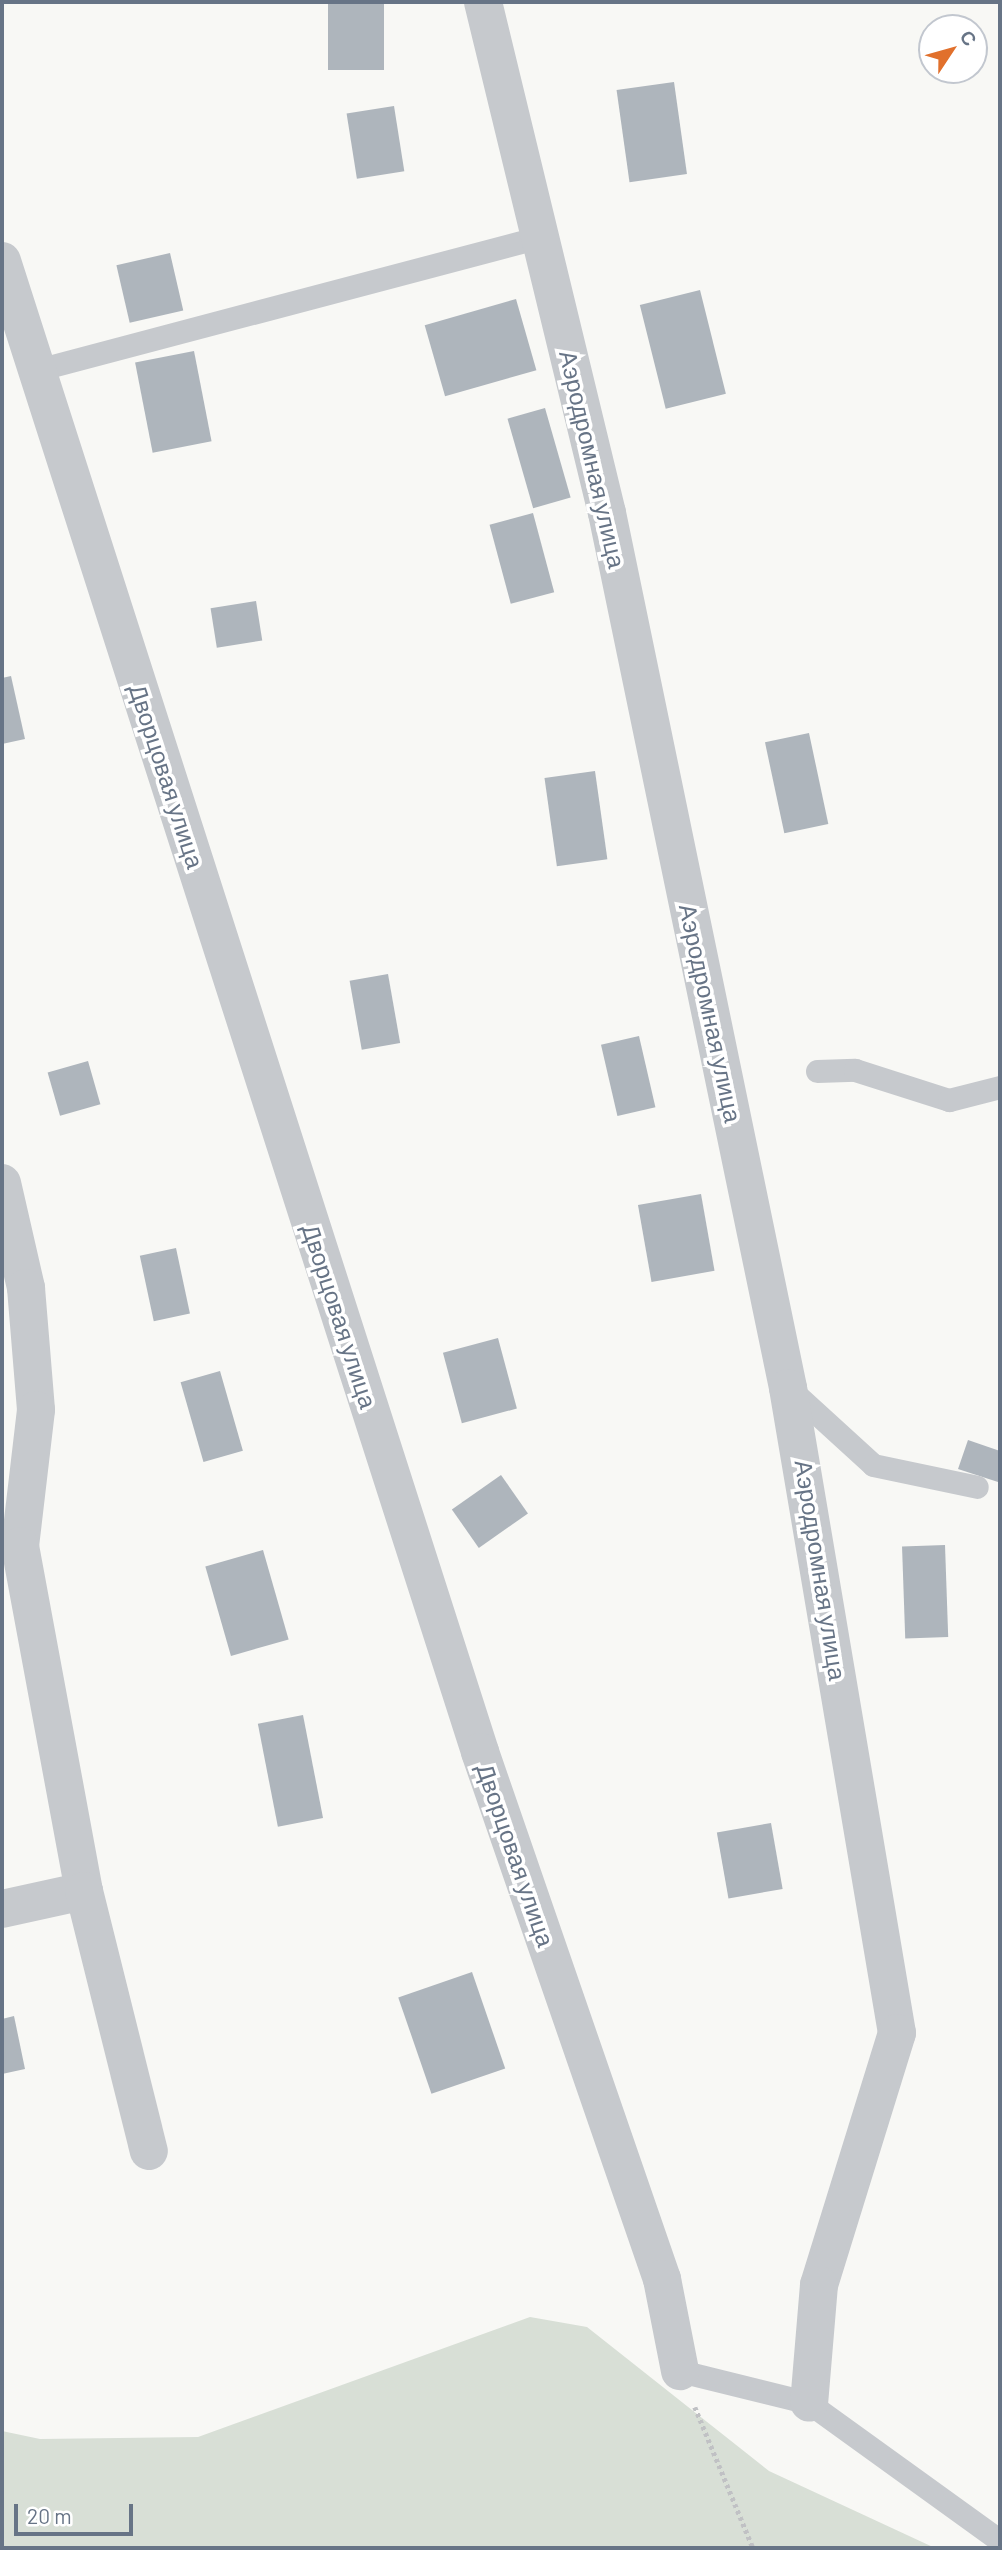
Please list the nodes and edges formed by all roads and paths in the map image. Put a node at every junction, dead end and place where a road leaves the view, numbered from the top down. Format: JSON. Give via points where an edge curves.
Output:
{"nodes":[{"id":1,"x":483,"y":2,"type":"edge"},
{"id":2,"x":540,"y":237,"type":"junction"},
{"id":3,"x":2,"y":261,"type":"edge"},
{"id":4,"x":37,"y":370,"type":"junction"},
{"id":5,"x":817,"y":1072,"type":"dead end"},
{"id":6,"x":1000,"y":1087,"type":"edge"},
{"id":7,"x":2,"y":1183,"type":"edge"},
{"id":8,"x":788,"y":1388,"type":"junction"},
{"id":9,"x":977,"y":1487,"type":"dead end"},
{"id":10,"x":84,"y":1891,"type":"junction"},
{"id":11,"x":2,"y":1909,"type":"edge"},
{"id":12,"x":149,"y":2151,"type":"dead end"},
{"id":13,"x":680,"y":2371,"type":"junction"},
{"id":14,"x":809,"y":2403,"type":"junction"},
{"id":15,"x":999,"y":2539,"type":"edge"},
{"id":16,"x":753,"y":2548,"type":"edge"}],
"edges":[{"from":1,"to":2,"type":"street","name":"Аэродромная улица"},
{"from":2,"to":4,"type":"lane"},
{"from":2,"to":8,"type":"street","name":"Аэродромная улица","via":[[607,513]]},
{"from":3,"to":4,"type":"street","name":"Дворцовая улица"},
{"from":4,"to":13,"type":"street","name":"Дворцовая улица","via":[[480,1752],[662,2279]]},
{"from":5,"to":6,"type":"lane","via":[[855,1070],[949,1100]]},
{"from":7,"to":10,"type":"street","via":[[26,1288],[36,1410],[20,1546]]},
{"from":8,"to":9,"type":"lane","via":[[873,1465]]},
{"from":8,"to":14,"type":"street","name":"Аэродромная улица","via":[[897,2033],[819,2285]]},
{"from":10,"to":11,"type":"street"},
{"from":10,"to":12,"type":"street"},
{"from":13,"to":14,"type":"lane"},
{"from":13,"to":16,"type":"path"},
{"from":14,"to":15,"type":"lane"}]}
